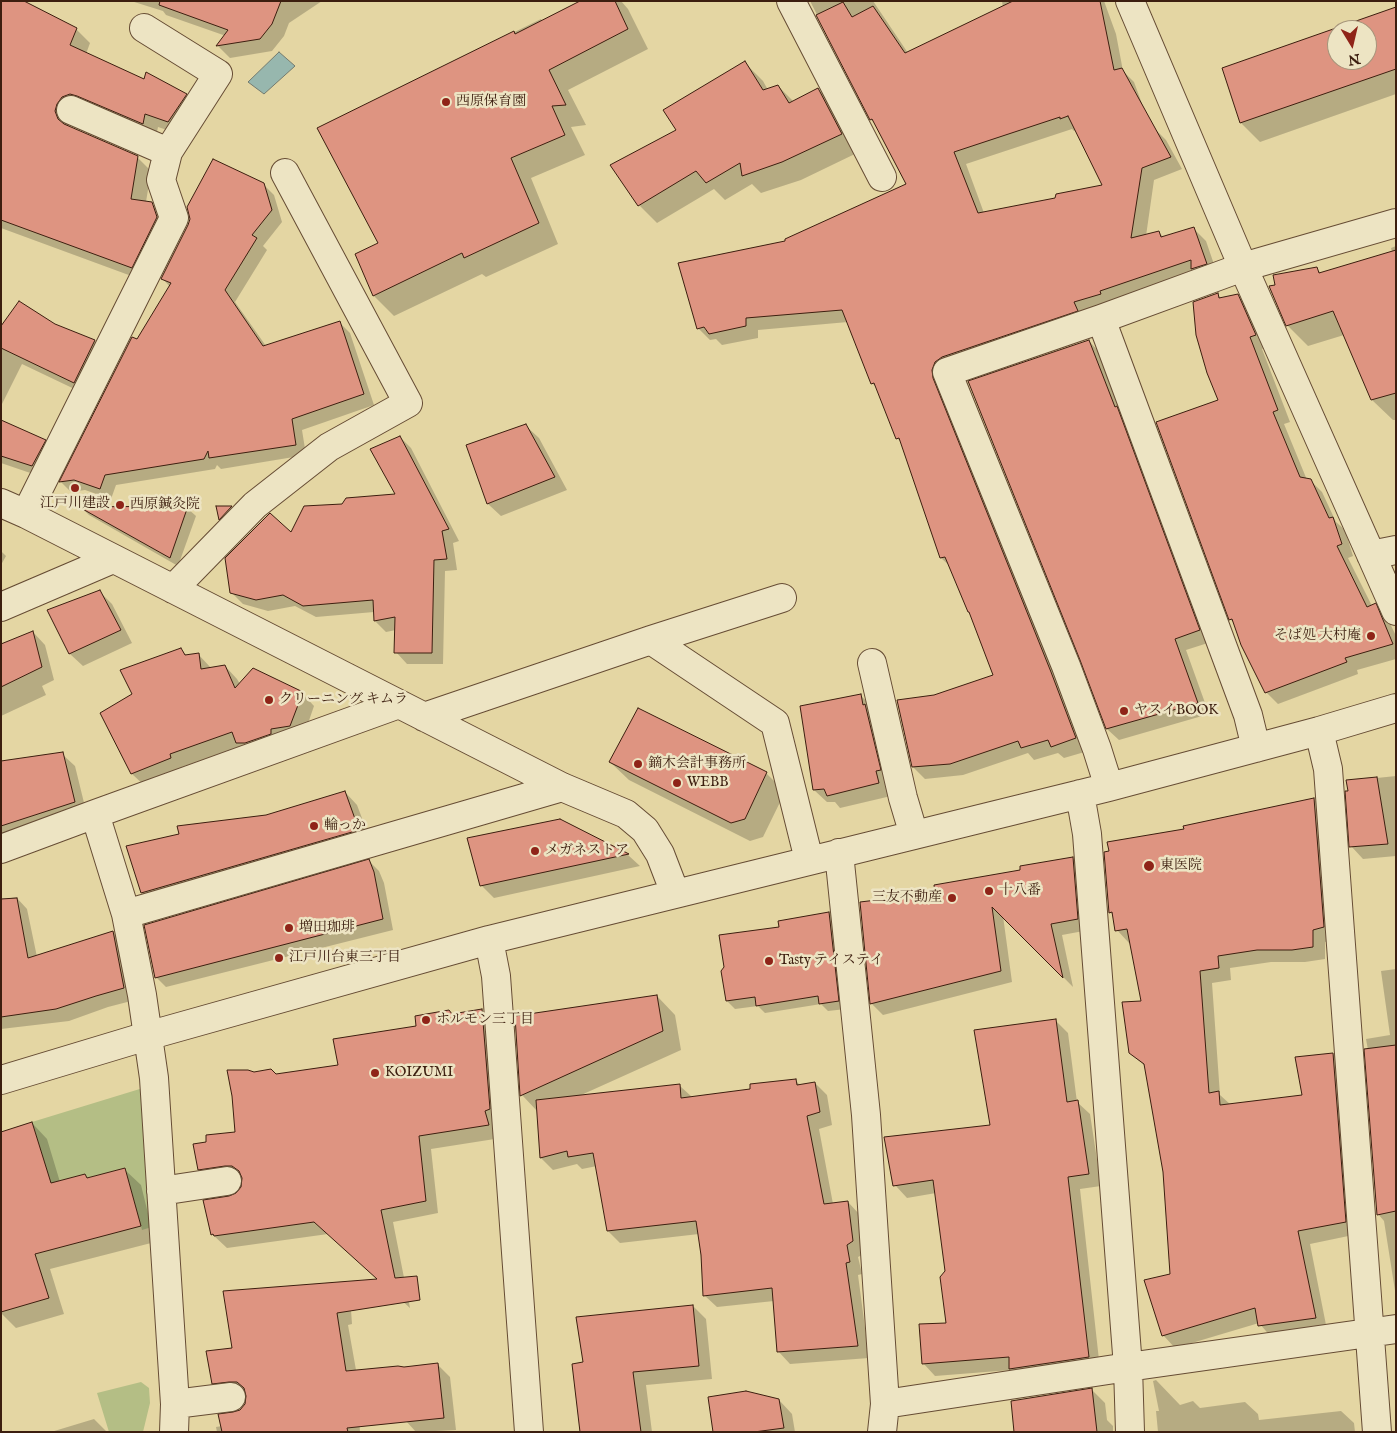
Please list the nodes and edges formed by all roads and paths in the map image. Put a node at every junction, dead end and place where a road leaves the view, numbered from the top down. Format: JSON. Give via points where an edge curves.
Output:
{"nodes":[{"id":1,"x":791,"y":1,"type":"edge"},
{"id":2,"x":1130,"y":1,"type":"edge"},
{"id":3,"x":144,"y":28,"type":"dead end"},
{"id":4,"x":71,"y":110,"type":"dead end"},
{"id":5,"x":168,"y":152,"type":"junction"},
{"id":6,"x":285,"y":173,"type":"dead end"},
{"id":7,"x":882,"y":177,"type":"dead end"},
{"id":8,"x":1396,"y":222,"type":"edge"},
{"id":9,"x":1243,"y":267,"type":"junction"},
{"id":10,"x":1101,"y":319,"type":"junction"},
{"id":11,"x":1,"y":503,"type":"edge"},
{"id":12,"x":26,"y":514,"type":"junction"},
{"id":13,"x":1383,"y":553,"type":"edge"},
{"id":14,"x":113,"y":559,"type":"junction"},
{"id":15,"x":173,"y":590,"type":"junction"},
{"id":16,"x":782,"y":598,"type":"dead end"},
{"id":17,"x":1,"y":607,"type":"edge"},
{"id":18,"x":1396,"y":611,"type":"edge"},
{"id":19,"x":652,"y":640,"type":"junction"},
{"id":20,"x":872,"y":663,"type":"dead end"},
{"id":21,"x":399,"y":704,"type":"junction"},
{"id":22,"x":1396,"y":708,"type":"edge"},
{"id":23,"x":424,"y":717,"type":"junction"},
{"id":24,"x":1319,"y":731,"type":"junction"},
{"id":25,"x":1256,"y":748,"type":"junction"},
{"id":26,"x":562,"y":787,"type":"junction"},
{"id":27,"x":1109,"y":787,"type":"junction"},
{"id":28,"x":1080,"y":794,"type":"junction"},
{"id":29,"x":95,"y":814,"type":"junction"},
{"id":30,"x":914,"y":835,"type":"junction"},
{"id":31,"x":1,"y":849,"type":"edge"},
{"id":32,"x":839,"y":853,"type":"junction"},
{"id":33,"x":808,"y":860,"type":"junction"},
{"id":34,"x":675,"y":893,"type":"junction"},
{"id":35,"x":126,"y":914,"type":"junction"},
{"id":36,"x":489,"y":940,"type":"junction"},
{"id":37,"x":147,"y":1036,"type":"junction"},
{"id":38,"x":1,"y":1080,"type":"edge"},
{"id":39,"x":227,"y":1182,"type":"dead end"},
{"id":40,"x":161,"y":1191,"type":"junction"},
{"id":41,"x":1383,"y":1331,"type":"edge"},
{"id":42,"x":1128,"y":1367,"type":"junction"},
{"id":43,"x":232,"y":1397,"type":"dead end"},
{"id":44,"x":175,"y":1404,"type":"junction"},
{"id":45,"x":885,"y":1404,"type":"junction"},
{"id":46,"x":174,"y":1432,"type":"edge"},
{"id":47,"x":529,"y":1432,"type":"edge"},
{"id":48,"x":882,"y":1432,"type":"edge"},
{"id":49,"x":1130,"y":1432,"type":"edge"},
{"id":50,"x":1377,"y":1432,"type":"edge"}],
"edges":[{"from":1,"to":7,"type":"street"},
{"from":2,"to":9,"type":"street"},
{"from":3,"to":5,"type":"street","via":[[218,74]]},
{"from":4,"to":5,"type":"street"},
{"from":5,"to":12,"type":"street","via":[[161,180],[174,218]]},
{"from":6,"to":15,"type":"street","via":[[408,403],[328,447],[256,505]]},
{"from":8,"to":9,"type":"street"},
{"from":9,"to":10,"type":"street"},
{"from":9,"to":13,"type":"street"},
{"from":10,"to":25,"type":"street","via":[[1248,715]]},
{"from":10,"to":27,"type":"street","via":[[947,372],[1066,666]]},
{"from":11,"to":12,"type":"street"},
{"from":12,"to":14,"type":"street"},
{"from":13,"to":18,"type":"street"},
{"from":14,"to":15,"type":"street"},
{"from":14,"to":17,"type":"street"},
{"from":15,"to":21,"type":"street"},
{"from":16,"to":19,"type":"street"},
{"from":19,"to":23,"type":"street"},
{"from":19,"to":33,"type":"street","via":[[775,723]]},
{"from":20,"to":30,"type":"street"},
{"from":21,"to":23,"type":"street"},
{"from":21,"to":29,"type":"street"},
{"from":22,"to":24,"type":"street"},
{"from":23,"to":26,"type":"street"},
{"from":24,"to":25,"type":"street"},
{"from":24,"to":41,"type":"street","via":[[1328,768]]},
{"from":25,"to":27,"type":"street"},
{"from":26,"to":34,"type":"street","via":[[626,814],[645,830],[660,854]]},
{"from":26,"to":35,"type":"street"},
{"from":27,"to":28,"type":"street"},
{"from":28,"to":30,"type":"street"},
{"from":28,"to":42,"type":"street","via":[[1087,834]]},
{"from":29,"to":31,"type":"street"},
{"from":29,"to":35,"type":"street"},
{"from":30,"to":32,"type":"street"},
{"from":32,"to":33,"type":"street"},
{"from":32,"to":45,"type":"street","via":[[866,1115]]},
{"from":33,"to":34,"type":"street"},
{"from":34,"to":36,"type":"street"},
{"from":35,"to":37,"type":"street"},
{"from":36,"to":37,"type":"street"},
{"from":36,"to":47,"type":"street","via":[[496,976]]},
{"from":37,"to":38,"type":"street"},
{"from":37,"to":40,"type":"street","via":[[154,1078]]},
{"from":39,"to":40,"type":"street"},
{"from":40,"to":44,"type":"street"},
{"from":41,"to":42,"type":"street"},
{"from":41,"to":50,"type":"street"},
{"from":42,"to":45,"type":"street"},
{"from":42,"to":49,"type":"street"},
{"from":43,"to":44,"type":"street"},
{"from":44,"to":46,"type":"street"},
{"from":45,"to":48,"type":"street"}]}
